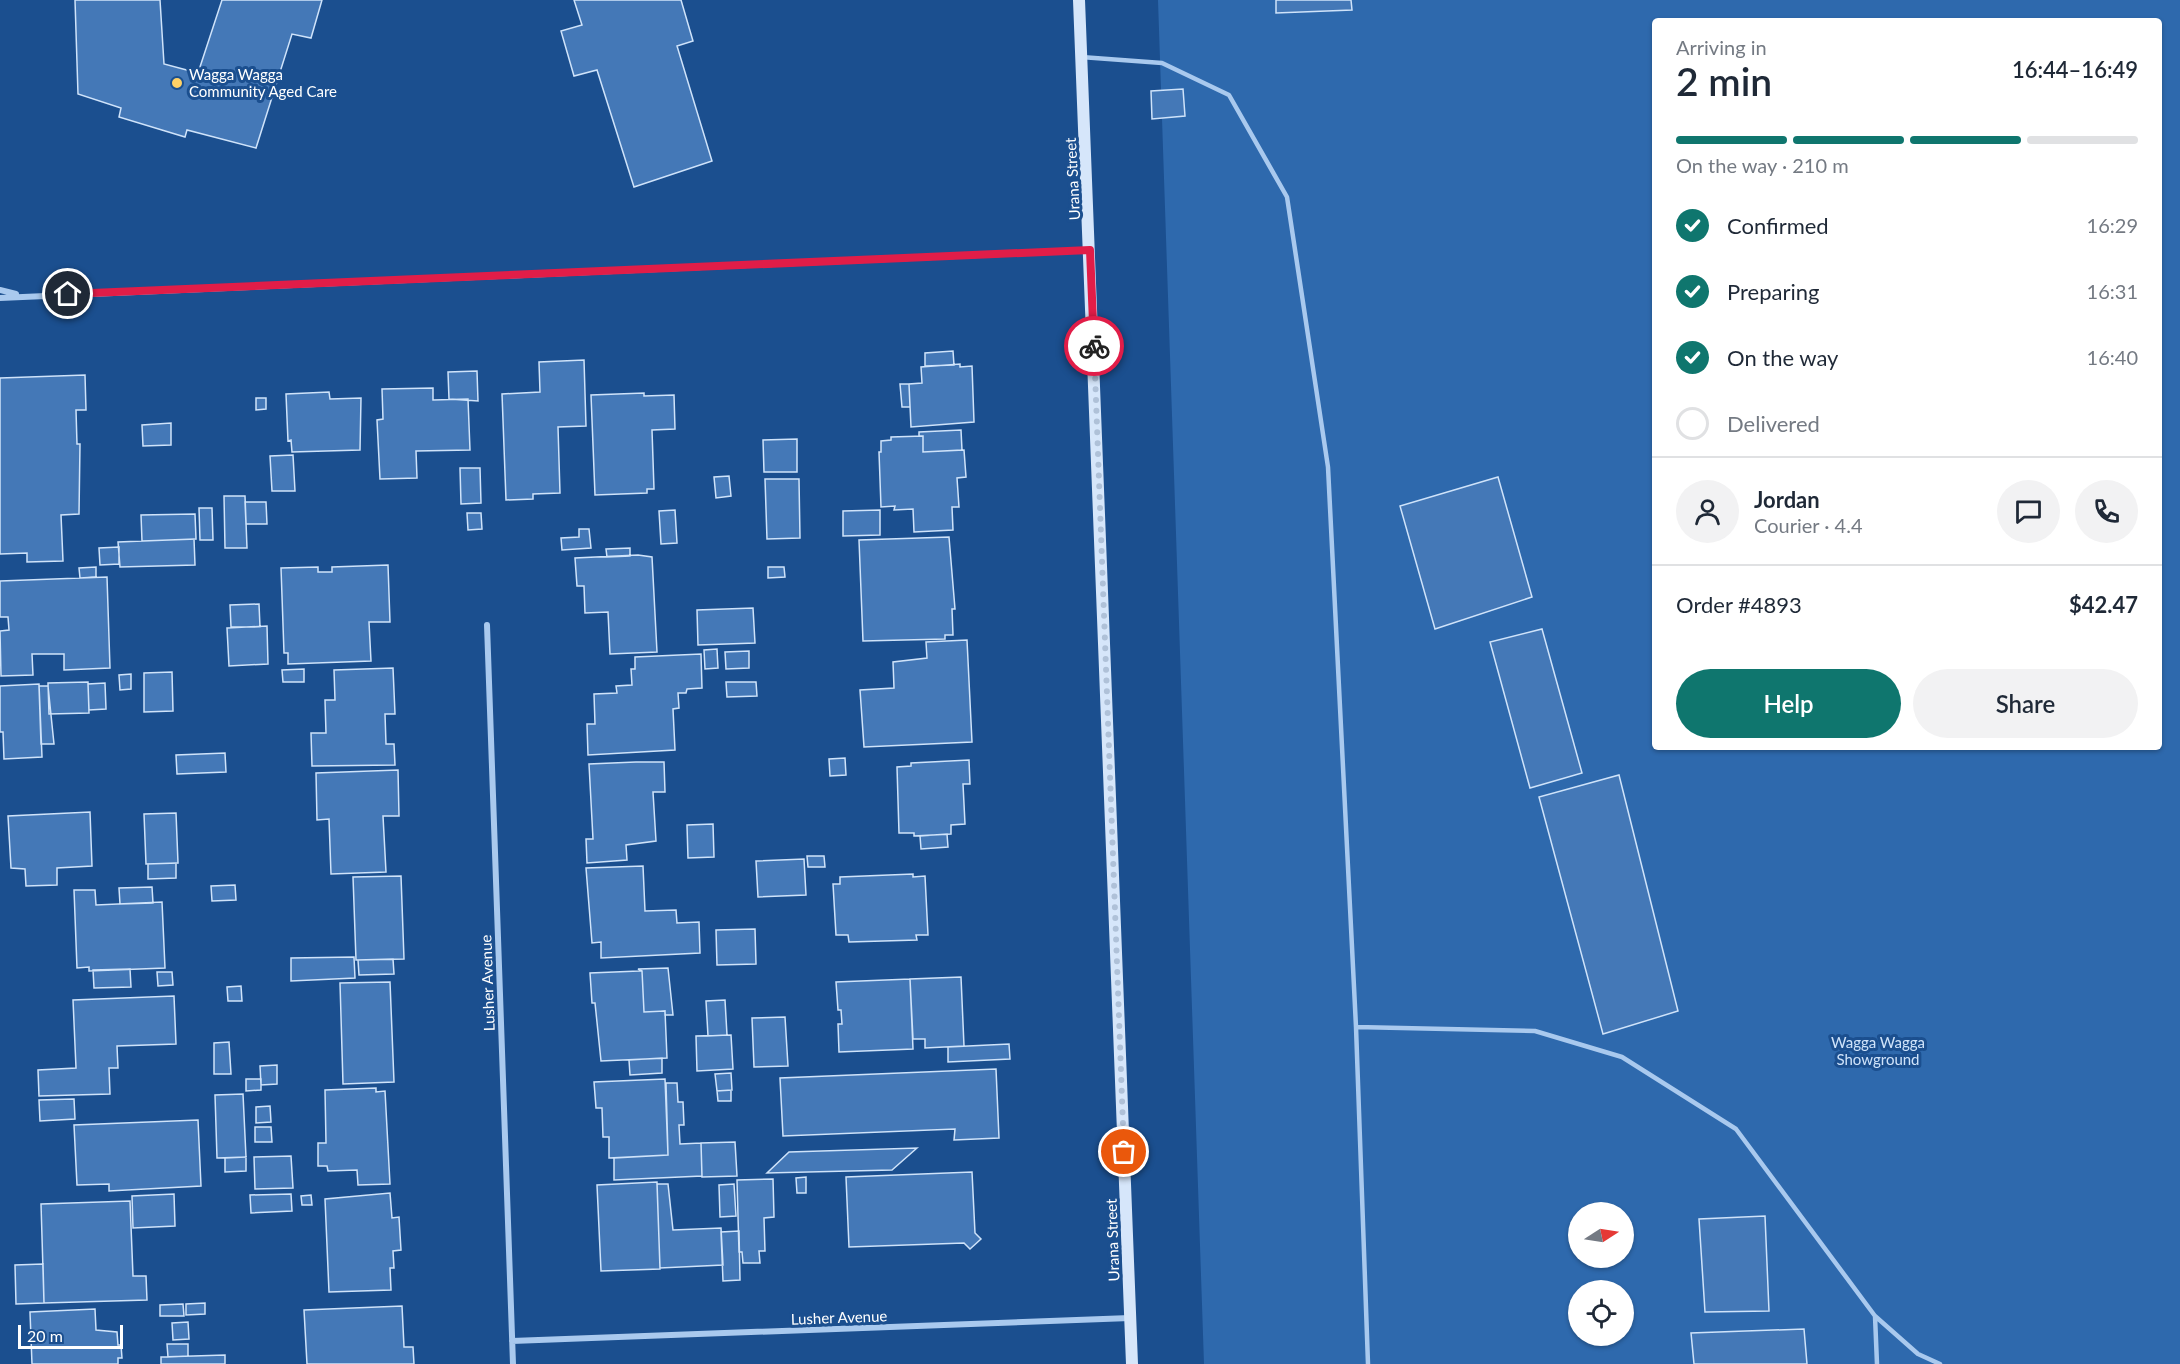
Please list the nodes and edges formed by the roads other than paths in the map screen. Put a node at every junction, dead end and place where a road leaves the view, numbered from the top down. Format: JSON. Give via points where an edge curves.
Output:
{"nodes":[{"id":1,"x":1079,"y":0,"type":"edge"},
{"id":2,"x":1081,"y":57,"type":"junction"},
{"id":3,"x":1090,"y":250,"type":"junction"},
{"id":4,"x":0,"y":290,"type":"edge"},
{"id":5,"x":22,"y":296,"type":"junction"},
{"id":6,"x":0,"y":298,"type":"edge"},
{"id":7,"x":487,"y":625,"type":"dead end"},
{"id":8,"x":1356,"y":1027,"type":"junction"},
{"id":9,"x":1875,"y":1316,"type":"junction"},
{"id":10,"x":1130,"y":1318,"type":"junction"},
{"id":11,"x":512,"y":1341,"type":"junction"},
{"id":12,"x":513,"y":1364,"type":"edge"},
{"id":13,"x":1132,"y":1364,"type":"edge"},
{"id":14,"x":1368,"y":1364,"type":"edge"},
{"id":15,"x":1877,"y":1364,"type":"edge"},
{"id":16,"x":1940,"y":1364,"type":"edge"}],
"edges":[{"from":1,"to":2,"type":"street","name":"Urana Street"},
{"from":2,"to":3,"type":"street","name":"Urana Street"},
{"from":2,"to":8,"type":"lane","via":[[1162,63],[1229,95],[1287,197],[1328,467]]},
{"from":3,"to":5,"type":"street"},
{"from":3,"to":10,"type":"street","name":"Urana Street"},
{"from":4,"to":5,"type":"street"},
{"from":5,"to":6,"type":"street"},
{"from":7,"to":11,"type":"street","name":"Lusher Avenue"},
{"from":8,"to":9,"type":"lane","via":[[1535,1031],[1622,1057],[1736,1130]]},
{"from":8,"to":14,"type":"lane"},
{"from":9,"to":15,"type":"lane"},
{"from":9,"to":16,"type":"lane","via":[[1918,1354]]},
{"from":10,"to":11,"type":"street","name":"Lusher Avenue"},
{"from":10,"to":13,"type":"street","name":"Urana Street"},
{"from":11,"to":12,"type":"street","name":"Lusher Avenue"}]}
